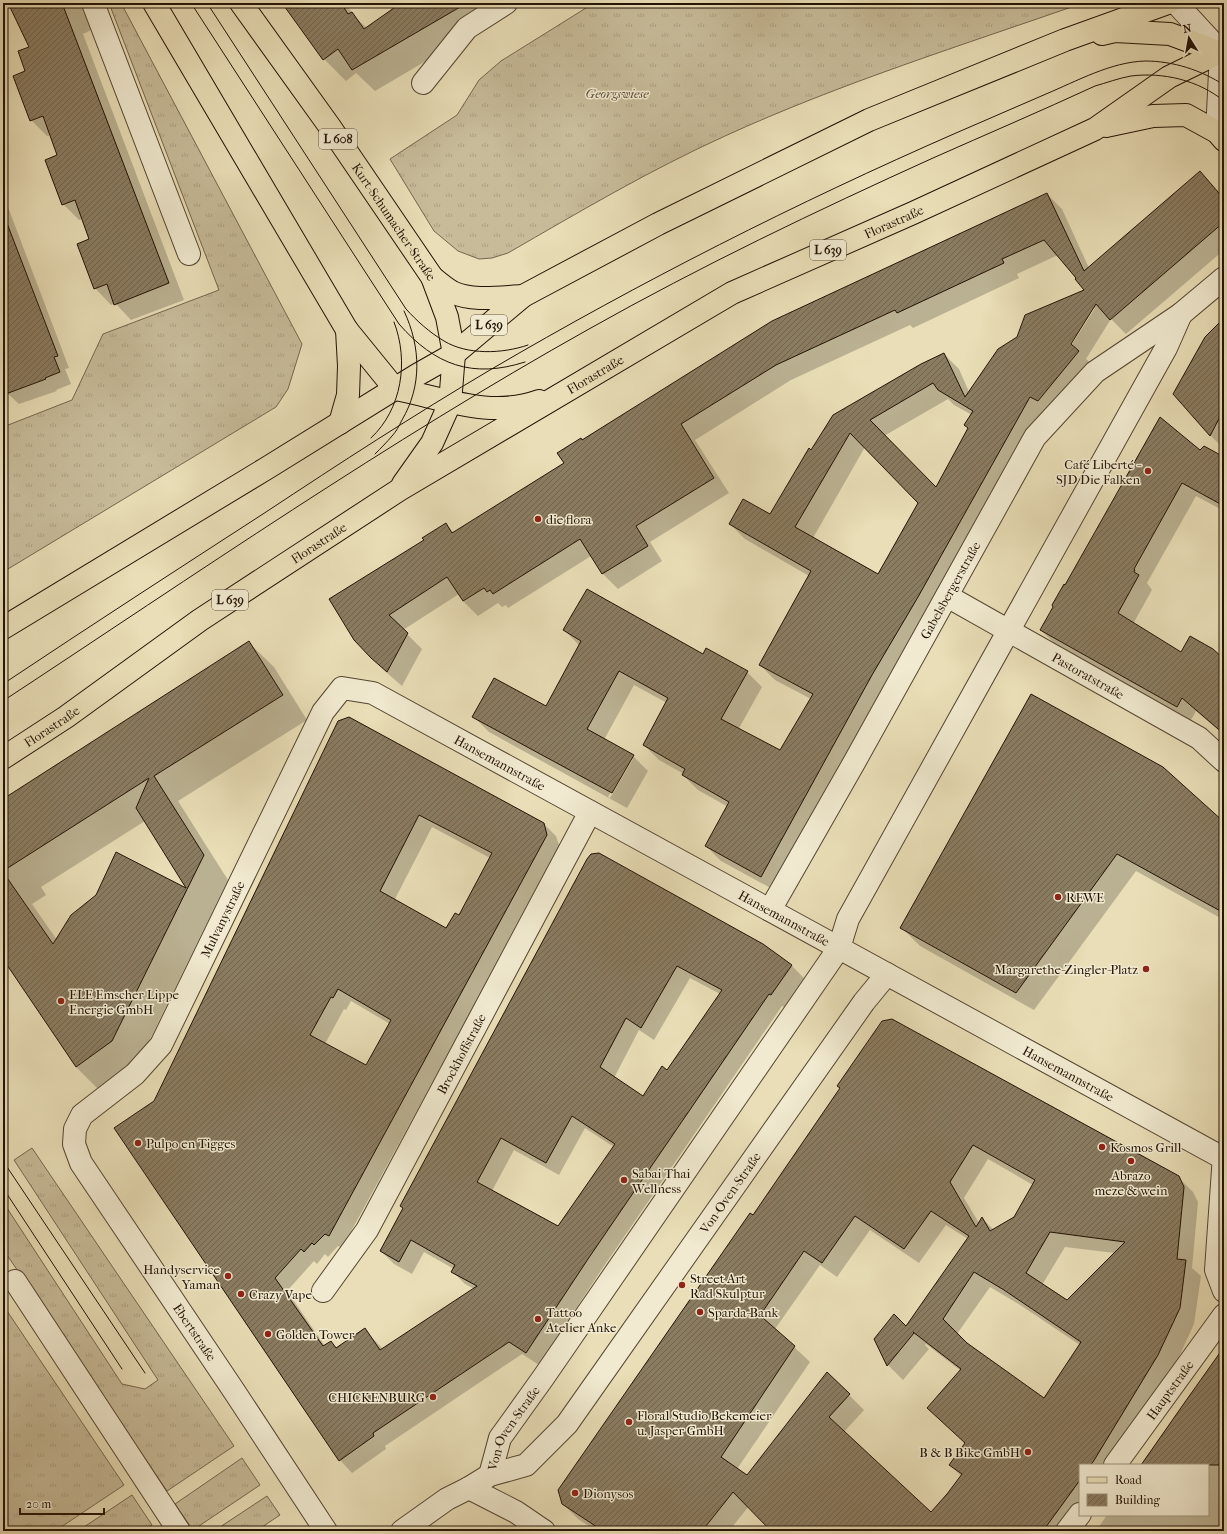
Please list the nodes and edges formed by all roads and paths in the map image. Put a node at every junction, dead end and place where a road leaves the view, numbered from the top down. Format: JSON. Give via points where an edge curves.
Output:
{"nodes":[{"id":1,"x":93,"y":3,"type":"edge"},
{"id":2,"x":154,"y":3,"type":"edge"},
{"id":3,"x":241,"y":3,"type":"edge"},
{"id":4,"x":506,"y":3,"type":"edge"},
{"id":5,"x":1168,"y":3,"type":"edge"},
{"id":6,"x":1176,"y":3,"type":"edge"},
{"id":7,"x":1065,"y":40,"type":"junction"},
{"id":8,"x":1223,"y":50,"type":"edge"},
{"id":9,"x":423,"y":83,"type":"dead end"},
{"id":10,"x":1095,"y":129,"type":"junction"},
{"id":11,"x":1220,"y":136,"type":"edge"},
{"id":12,"x":189,"y":254,"type":"dead end"},
{"id":13,"x":432,"y":277,"type":"junction"},
{"id":14,"x":1224,"y":278,"type":"edge"},
{"id":15,"x":523,"y":296,"type":"junction"},
{"id":16,"x":1181,"y":314,"type":"junction"},
{"id":17,"x":347,"y":330,"type":"junction"},
{"id":18,"x":454,"y":354,"type":"junction"},
{"id":19,"x":395,"y":389,"type":"junction"},
{"id":20,"x":570,"y":390,"type":"junction"},
{"id":21,"x":450,"y":403,"type":"junction"},
{"id":22,"x":340,"y":422,"type":"junction"},
{"id":23,"x":399,"y":490,"type":"junction"},
{"id":24,"x":947,"y":596,"type":"junction"},
{"id":25,"x":3,"y":628,"type":"edge"},
{"id":26,"x":1010,"y":631,"type":"junction"},
{"id":27,"x":342,"y":688,"type":"joint"},
{"id":28,"x":3,"y":758,"type":"edge"},
{"id":29,"x":1224,"y":761,"type":"edge"},
{"id":30,"x":590,"y":812,"type":"junction"},
{"id":31,"x":770,"y":910,"type":"junction"},
{"id":32,"x":839,"y":948,"type":"junction"},
{"id":33,"x":887,"y":974,"type":"junction"},
{"id":34,"x":75,"y":1129,"type":"joint"},
{"id":35,"x":1223,"y":1157,"type":"edge"},
{"id":36,"x":10,"y":1277,"type":"edge"},
{"id":37,"x":1224,"y":1290,"type":"edge"},
{"id":38,"x":323,"y":1291,"type":"dead end"},
{"id":39,"x":1224,"y":1315,"type":"edge"},
{"id":40,"x":1116,"y":1464,"type":"edge"},
{"id":41,"x":490,"y":1475,"type":"junction"},
{"id":42,"x":469,"y":1488,"type":"junction"},
{"id":43,"x":1079,"y":1515,"type":"edge"},
{"id":44,"x":179,"y":1531,"type":"edge"},
{"id":45,"x":326,"y":1531,"type":"edge"},
{"id":46,"x":402,"y":1531,"type":"edge"},
{"id":47,"x":544,"y":1531,"type":"edge"},
{"id":48,"x":1067,"y":1531,"type":"edge"}],
"edges":[{"from":1,"to":12,"type":"street"},
{"from":2,"to":17,"type":"main road"},
{"from":3,"to":13,"type":"main road","name":"Kurt-Schumacher-Straße","number":"L 608","via":[[330,127]]},
{"from":4,"to":9,"type":"street","via":[[467,28]]},
{"from":5,"to":7,"type":"main road","number":"L 639"},
{"from":6,"to":8,"type":"street"},
{"from":7,"to":8,"type":"main road","via":[[1115,32],[1170,34]]},
{"from":7,"to":15,"type":"main road","number":"L 639","via":[[869,120],[658,224]]},
{"from":8,"to":10,"type":"main road","name":"Florastraße","number":"L 639","via":[[1169,77]]},
{"from":8,"to":11,"type":"street"},
{"from":10,"to":11,"type":"main road","via":[[1153,116],[1186,115]]},
{"from":10,"to":20,"type":"main road","name":"Florastraße","number":"L 639","via":[[732,293]]},
{"from":13,"to":15,"type":"main road","number":"L 608","via":[[452,292],[468,296]]},
{"from":13,"to":18,"type":"main road","name":"Kurt-Schumacher-Straße","number":"L 608","via":[[447,317]]},
{"from":14,"to":16,"type":"street","name":"Gabelsbergerstraße"},
{"from":15,"to":18,"type":"main road","number":"L 639"},
{"from":16,"to":24,"type":"street","name":"Gabelsbergerstraße","via":[[1096,372],[1035,438]]},
{"from":16,"to":26,"type":"street","name":"Gabelsbergerstraße","via":[[1166,348]]},
{"from":17,"to":19,"type":"main road"},
{"from":17,"to":22,"type":"main road","via":[[348,396]]},
{"from":18,"to":19,"type":"main road","number":"L 639"},
{"from":18,"to":21,"type":"main road","name":"Kurt-Schumacher-Straße"},
{"from":19,"to":21,"type":"main road"},
{"from":19,"to":22,"type":"main road","number":"L 639"},
{"from":20,"to":21,"type":"main road","via":[[530,404],[499,409]]},
{"from":20,"to":23,"type":"main road","name":"Florastraße","number":"L 639"},
{"from":21,"to":23,"type":"main road","via":[[432,442]]},
{"from":22,"to":25,"type":"main road","number":"L 639"},
{"from":23,"to":28,"type":"main road","name":"Florastraße","number":"L 639","via":[[200,620],[66,717]]},
{"from":24,"to":26,"type":"street","name":"Pastoratstraße"},
{"from":24,"to":31,"type":"street","name":"Gabelsbergerstraße"},
{"from":26,"to":29,"type":"street","name":"Pastoratstraße","via":[[1199,738]]},
{"from":26,"to":32,"type":"street","name":"Gabelsbergerstraße","via":[[848,919]]},
{"from":27,"to":30,"type":"street","name":"Hansemannstraße","via":[[373,693]]},
{"from":27,"to":34,"type":"street","name":"Mulvanystraße","via":[[322,712],[161,1045],[135,1074],[82,1115]]},
{"from":30,"to":31,"type":"street","name":"Hansemannstraße"},
{"from":30,"to":38,"type":"street","name":"Brockhoffstraße","via":[[367,1230]]},
{"from":31,"to":32,"type":"street","name":"Hansemannstraße"},
{"from":32,"to":33,"type":"street","name":"Hansemannstraße"},
{"from":32,"to":41,"type":"street","name":"Von-Oven-Straße","via":[[500,1438]]},
{"from":33,"to":35,"type":"street","name":"Hansemannstraße"},
{"from":33,"to":41,"type":"street","name":"Von-Oven-Straße","via":[[864,1002],[567,1424],[526,1465]]},
{"from":34,"to":45,"type":"street","name":"Ebertstraße","via":[[74,1144],[81,1163]]},
{"from":35,"to":37,"type":"street","via":[[1216,1270]]},
{"from":36,"to":44,"type":"street"},
{"from":39,"to":40,"type":"street","name":"Hauptstraße"},
{"from":41,"to":42,"type":"street"},
{"from":42,"to":46,"type":"street","via":[[447,1499]]},
{"from":42,"to":47,"type":"street","via":[[516,1512]]},
{"from":43,"to":48,"type":"street"}]}
